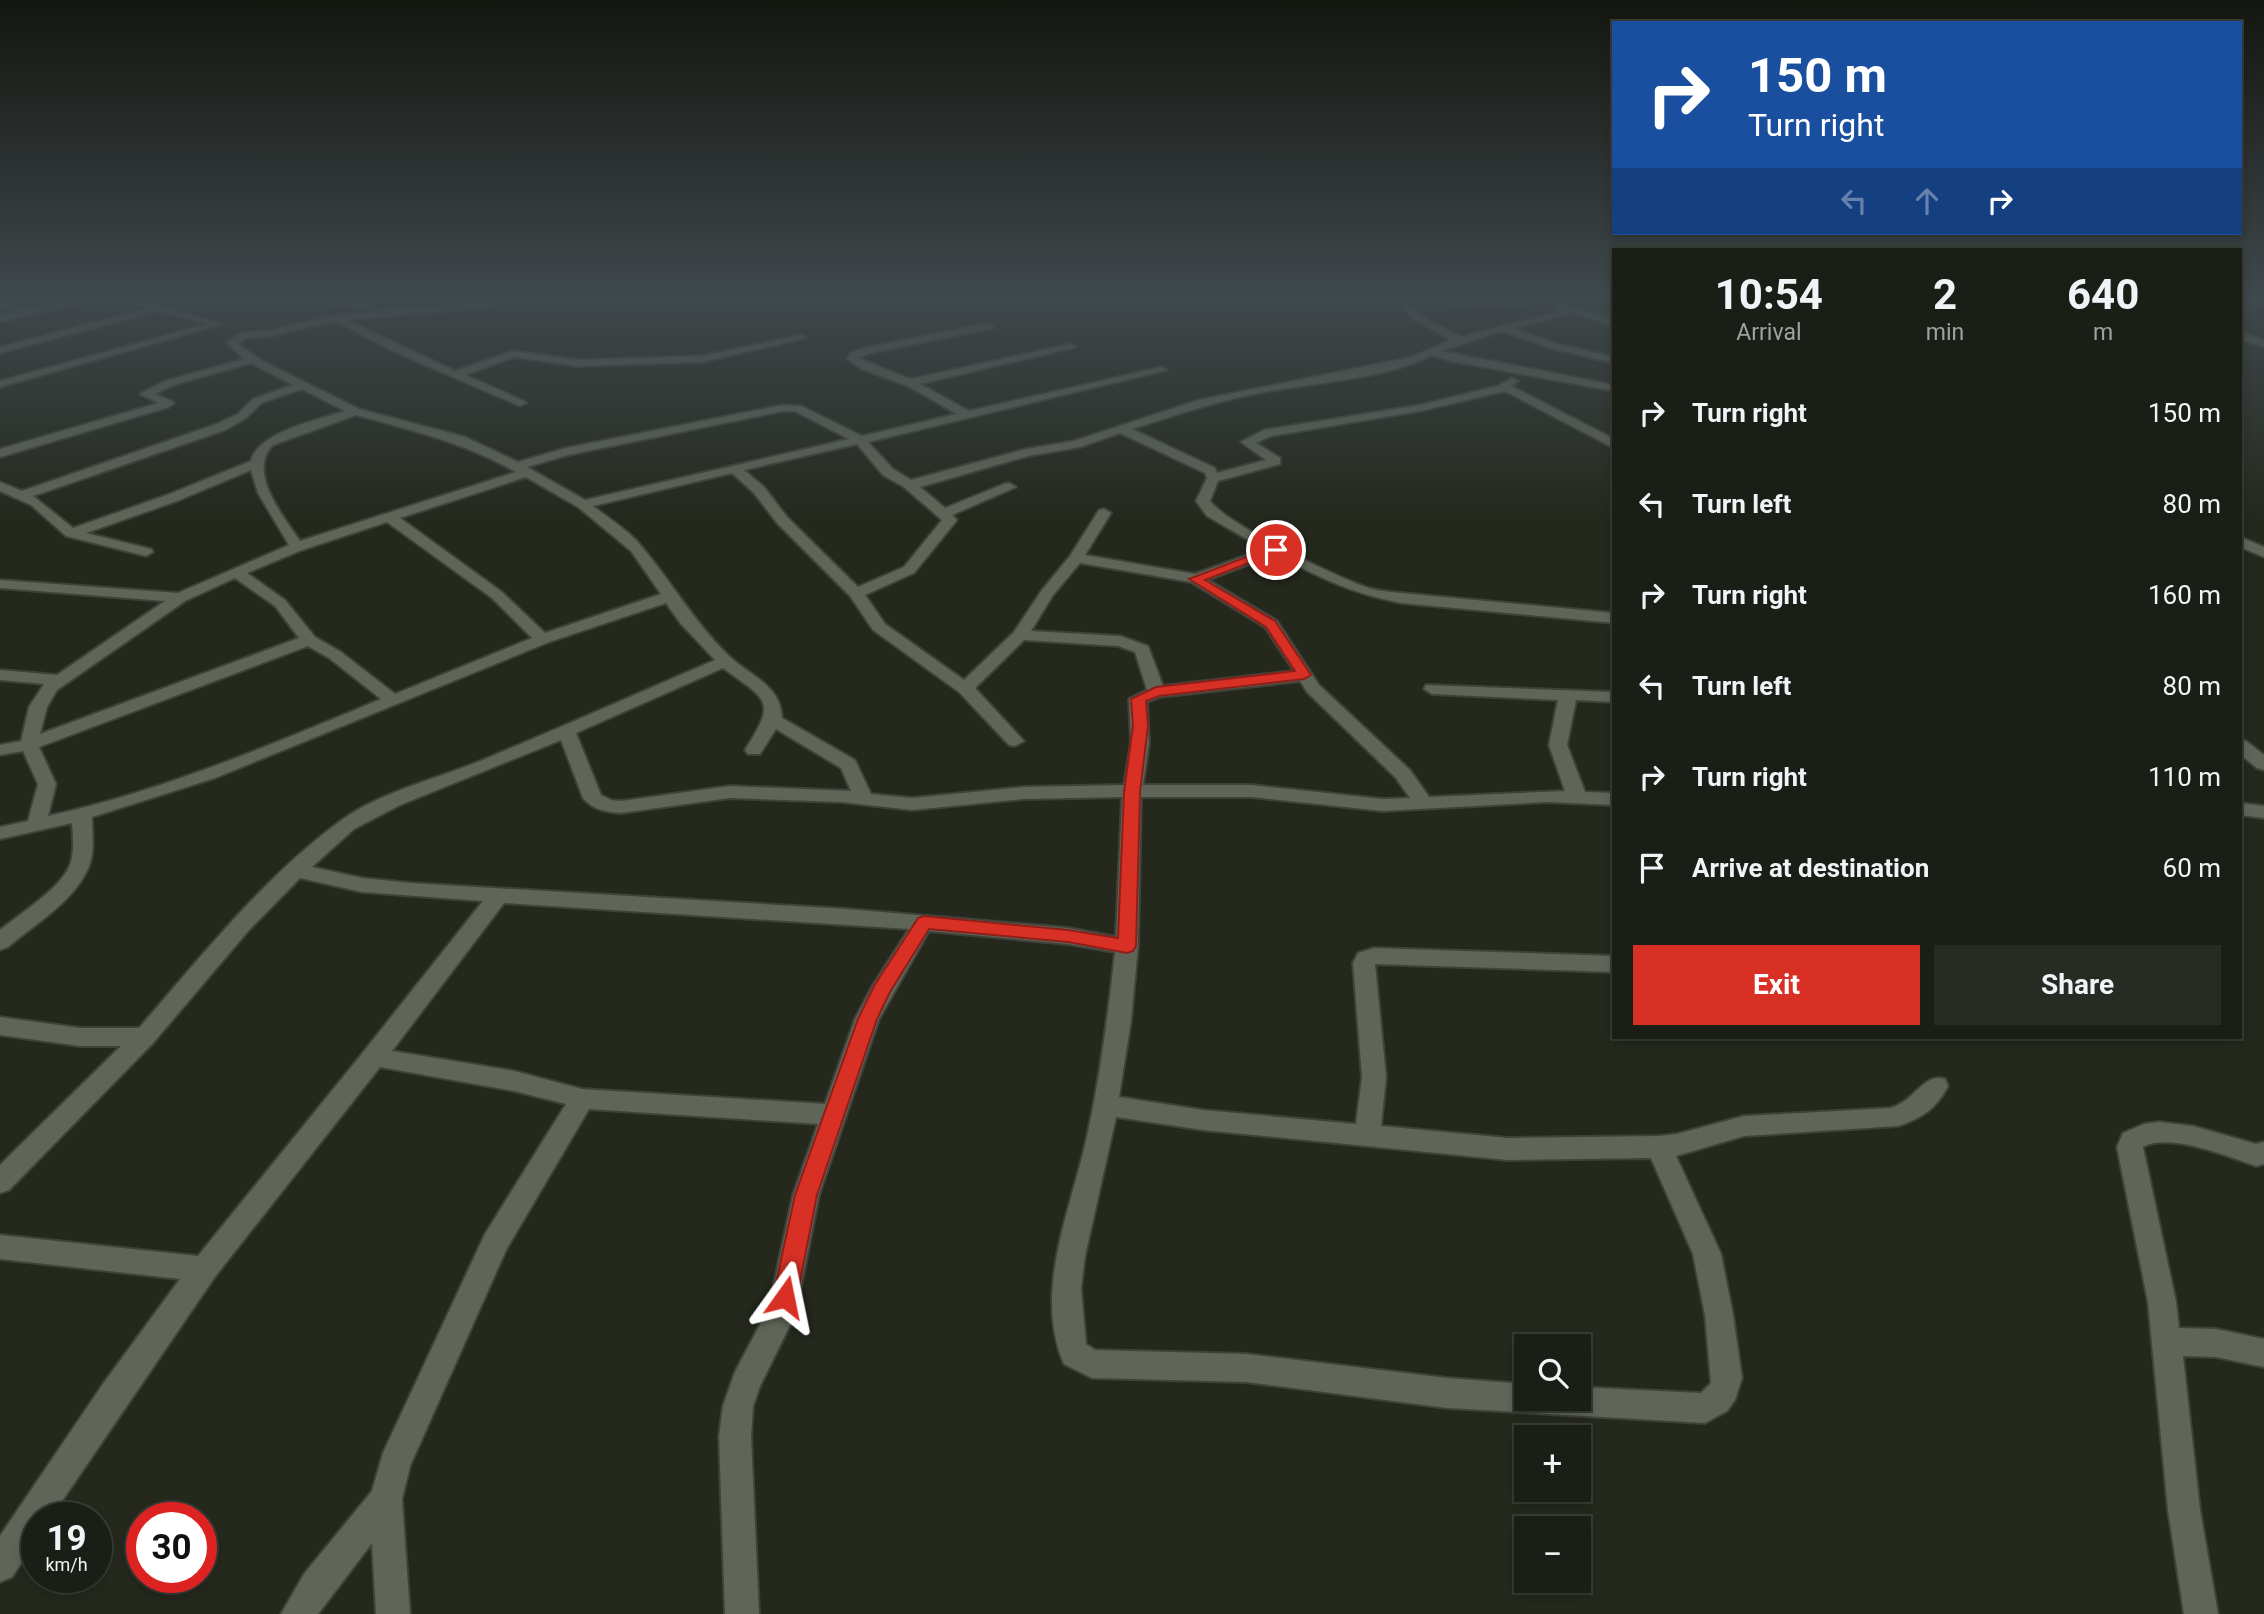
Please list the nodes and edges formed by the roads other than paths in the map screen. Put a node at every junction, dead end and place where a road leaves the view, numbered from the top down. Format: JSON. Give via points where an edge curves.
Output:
{"nodes":[{"id":1,"x":53,"y":369,"type":"edge"},
{"id":2,"x":218,"y":369,"type":"edge"},
{"id":3,"x":271,"y":369,"type":"edge"},
{"id":4,"x":446,"y":369,"type":"edge"},
{"id":5,"x":469,"y":369,"type":"edge"},
{"id":6,"x":870,"y":369,"type":"edge"},
{"id":7,"x":970,"y":369,"type":"edge"},
{"id":8,"x":1374,"y":369,"type":"edge"},
{"id":9,"x":1512,"y":369,"type":"edge"},
{"id":10,"x":1162,"y":370,"type":"dead end"},
{"id":11,"x":1527,"y":372,"type":"junction"},
{"id":12,"x":456,"y":374,"type":"junction"},
{"id":13,"x":908,"y":383,"type":"junction"},
{"id":14,"x":0,"y":384,"type":"edge"},
{"id":15,"x":302,"y":385,"type":"junction"},
{"id":16,"x":1612,"y":387,"type":"edge"},
{"id":17,"x":1505,"y":388,"type":"junction"},
{"id":18,"x":520,"y":403,"type":"dead end"},
{"id":19,"x":355,"y":411,"type":"junction"},
{"id":20,"x":965,"y":414,"type":"junction"},
{"id":21,"x":1121,"y":429,"type":"junction"},
{"id":22,"x":859,"y":439,"type":"junction"},
{"id":23,"x":1612,"y":443,"type":"edge"},
{"id":24,"x":0,"y":453,"type":"edge"},
{"id":25,"x":255,"y":464,"type":"junction"},
{"id":26,"x":734,"y":468,"type":"junction"},
{"id":27,"x":522,"y":469,"type":"junction"},
{"id":28,"x":1213,"y":478,"type":"junction"},
{"id":29,"x":909,"y":484,"type":"junction"},
{"id":30,"x":0,"y":486,"type":"edge"},
{"id":31,"x":1009,"y":487,"type":"dead end"},
{"id":32,"x":23,"y":495,"type":"junction"},
{"id":33,"x":583,"y":504,"type":"junction"},
{"id":34,"x":945,"y":513,"type":"junction"},
{"id":35,"x":1104,"y":513,"type":"dead end"},
{"id":36,"x":389,"y":517,"type":"junction"},
{"id":37,"x":71,"y":533,"type":"junction"},
{"id":38,"x":2242,"y":542,"type":"edge"},
{"id":39,"x":298,"y":547,"type":"junction"},
{"id":40,"x":1276,"y":550,"type":"junction"},
{"id":41,"x":146,"y":552,"type":"dead end"},
{"id":42,"x":2264,"y":553,"type":"edge"},
{"id":43,"x":1076,"y":558,"type":"junction"},
{"id":44,"x":236,"y":572,"type":"junction"},
{"id":45,"x":1196,"y":579,"type":"junction"},
{"id":46,"x":0,"y":584,"type":"edge"},
{"id":47,"x":856,"y":593,"type":"junction"},
{"id":48,"x":668,"y":597,"type":"junction"},
{"id":49,"x":180,"y":598,"type":"junction"},
{"id":50,"x":1612,"y":618,"type":"edge"},
{"id":51,"x":1020,"y":635,"type":"junction"},
{"id":52,"x":543,"y":639,"type":"junction"},
{"id":53,"x":309,"y":640,"type":"junction"},
{"id":54,"x":725,"y":661,"type":"junction"},
{"id":55,"x":0,"y":675,"type":"edge"},
{"id":56,"x":1304,"y":675,"type":"junction"},
{"id":57,"x":61,"y":680,"type":"junction"},
{"id":58,"x":965,"y":688,"type":"junction"},
{"id":59,"x":1432,"y":689,"type":"dead end"},
{"id":60,"x":1156,"y":692,"type":"junction"},
{"id":61,"x":1568,"y":695,"type":"junction"},
{"id":62,"x":1612,"y":697,"type":"edge"},
{"id":63,"x":394,"y":701,"type":"junction"},
{"id":64,"x":773,"y":720,"type":"junction"},
{"id":65,"x":566,"y":730,"type":"junction"},
{"id":66,"x":1015,"y":740,"type":"dead end"},
{"id":67,"x":29,"y":745,"type":"junction"},
{"id":68,"x":2242,"y":747,"type":"edge"},
{"id":69,"x":0,"y":750,"type":"edge"},
{"id":70,"x":754,"y":750,"type":"dead end"},
{"id":71,"x":2264,"y":764,"type":"edge"},
{"id":72,"x":1132,"y":792,"type":"junction"},
{"id":73,"x":1577,"y":797,"type":"junction"},
{"id":74,"x":863,"y":798,"type":"junction"},
{"id":75,"x":1612,"y":799,"type":"edge"},
{"id":76,"x":1424,"y":804,"type":"junction"},
{"id":77,"x":2242,"y":809,"type":"edge"},
{"id":78,"x":2264,"y":812,"type":"edge"},
{"id":79,"x":82,"y":814,"type":"junction"},
{"id":80,"x":36,"y":826,"type":"junction"},
{"id":81,"x":0,"y":833,"type":"edge"},
{"id":82,"x":296,"y":870,"type":"junction"},
{"id":83,"x":498,"y":896,"type":"junction"},
{"id":84,"x":924,"y":922,"type":"junction"},
{"id":85,"x":0,"y":942,"type":"edge"},
{"id":86,"x":1127,"y":946,"type":"junction"},
{"id":87,"x":1612,"y":964,"type":"edge"},
{"id":88,"x":0,"y":1026,"type":"edge"},
{"id":89,"x":145,"y":1037,"type":"junction"},
{"id":90,"x":374,"y":1057,"type":"junction"},
{"id":91,"x":1936,"y":1086,"type":"dead end"},
{"id":92,"x":582,"y":1099,"type":"junction"},
{"id":93,"x":1105,"y":1105,"type":"junction"},
{"id":94,"x":834,"y":1115,"type":"junction"},
{"id":95,"x":1367,"y":1137,"type":"junction"},
{"id":96,"x":1659,"y":1147,"type":"junction"},
{"id":97,"x":2264,"y":1153,"type":"edge"},
{"id":98,"x":0,"y":1182,"type":"edge"},
{"id":99,"x":0,"y":1247,"type":"edge"},
{"id":100,"x":204,"y":1269,"type":"junction"},
{"id":101,"x":2167,"y":1344,"type":"junction"},
{"id":102,"x":2264,"y":1353,"type":"edge"},
{"id":103,"x":386,"y":1499,"type":"junction"},
{"id":104,"x":0,"y":1565,"type":"edge"},
{"id":105,"x":298,"y":1614,"type":"edge"},
{"id":106,"x":393,"y":1614,"type":"edge"},
{"id":107,"x":742,"y":1614,"type":"edge"},
{"id":108,"x":2202,"y":1614,"type":"edge"}],
"edges":[{"from":1,"to":14,"type":"street"},
{"from":2,"to":24,"type":"street","via":[[146,394],[168,403]]},
{"from":3,"to":15,"type":"street"},
{"from":4,"to":12,"type":"street"},
{"from":5,"to":12,"type":"street"},
{"from":6,"to":13,"type":"street"},
{"from":7,"to":13,"type":"street"},
{"from":8,"to":21,"type":"street","via":[[1210,401]]},
{"from":9,"to":11,"type":"street"},
{"from":10,"to":20,"type":"street"},
{"from":11,"to":16,"type":"street"},
{"from":11,"to":17,"type":"street"},
{"from":12,"to":18,"type":"street"},
{"from":13,"to":20,"type":"street"},
{"from":15,"to":19,"type":"street"},
{"from":15,"to":32,"type":"street","via":[[257,401],[243,416],[221,427]]},
{"from":17,"to":23,"type":"street"},
{"from":17,"to":28,"type":"street","via":[[1408,411],[1268,433],[1247,442],[1276,461]]},
{"from":19,"to":25,"type":"street","via":[[270,442],[260,448]]},
{"from":19,"to":27,"type":"street","via":[[461,440]]},
{"from":20,"to":22,"type":"street"},
{"from":21,"to":28,"type":"street","via":[[1205,468]]},
{"from":21,"to":29,"type":"street"},
{"from":22,"to":26,"type":"street"},
{"from":22,"to":27,"type":"street","via":[[797,408],[783,408],[566,452]]},
{"from":22,"to":29,"type":"street","via":[[888,472]]},
{"from":25,"to":37,"type":"street"},
{"from":25,"to":39,"type":"street","via":[[262,488]]},
{"from":26,"to":33,"type":"street"},
{"from":26,"to":47,"type":"street"},
{"from":27,"to":33,"type":"street"},
{"from":27,"to":36,"type":"street"},
{"from":28,"to":40,"type":"street","via":[[1203,496],[1206,507]]},
{"from":29,"to":34,"type":"street"},
{"from":30,"to":32,"type":"street"},
{"from":31,"to":34,"type":"street"},
{"from":32,"to":37,"type":"street"},
{"from":33,"to":48,"type":"street","via":[[636,548]]},
{"from":34,"to":47,"type":"street","via":[[948,525],[909,570]]},
{"from":35,"to":43,"type":"street"},
{"from":36,"to":39,"type":"street"},
{"from":36,"to":52,"type":"street","via":[[497,595]]},
{"from":37,"to":41,"type":"street"},
{"from":38,"to":42,"type":"street"},
{"from":39,"to":44,"type":"street"},
{"from":40,"to":45,"type":"street"},
{"from":40,"to":50,"type":"street","via":[[1367,592]]},
{"from":43,"to":45,"type":"street"},
{"from":43,"to":51,"type":"street"},
{"from":44,"to":49,"type":"street"},
{"from":44,"to":53,"type":"street","via":[[280,603]]},
{"from":45,"to":56,"type":"street","via":[[1271,624]]},
{"from":46,"to":49,"type":"street"},
{"from":47,"to":58,"type":"street","via":[[879,627]]},
{"from":48,"to":52,"type":"street"},
{"from":48,"to":54,"type":"street"},
{"from":49,"to":57,"type":"street"},
{"from":51,"to":58,"type":"street"},
{"from":51,"to":60,"type":"street","via":[[1132,644],[1142,649]]},
{"from":52,"to":63,"type":"street"},
{"from":53,"to":63,"type":"street"},
{"from":53,"to":67,"type":"street"},
{"from":54,"to":64,"type":"street","via":[[764,690],[773,704]]},
{"from":54,"to":65,"type":"street"},
{"from":55,"to":57,"type":"street"},
{"from":56,"to":60,"type":"street"},
{"from":56,"to":76,"type":"street","via":[[1403,774]]},
{"from":57,"to":67,"type":"street","via":[[40,698]]},
{"from":58,"to":66,"type":"street"},
{"from":59,"to":61,"type":"street"},
{"from":60,"to":72,"type":"street","via":[[1138,699],[1140,743]]},
{"from":61,"to":62,"type":"street"},
{"from":61,"to":73,"type":"street","via":[[1558,745]]},
{"from":63,"to":79,"type":"street","via":[[222,768]]},
{"from":64,"to":70,"type":"street"},
{"from":64,"to":74,"type":"street","via":[[848,764]]},
{"from":65,"to":74,"type":"street","via":[[593,798],[607,806],[638,806],[730,792]]},
{"from":65,"to":82,"type":"street","via":[[363,815]]},
{"from":67,"to":69,"type":"street"},
{"from":67,"to":80,"type":"street","via":[[47,784]]},
{"from":68,"to":71,"type":"street"},
{"from":72,"to":74,"type":"street","via":[[1023,793],[912,804]]},
{"from":72,"to":76,"type":"street","via":[[1252,791],[1382,805]]},
{"from":72,"to":86,"type":"street"},
{"from":73,"to":75,"type":"street"},
{"from":73,"to":76,"type":"street"},
{"from":77,"to":78,"type":"street"},
{"from":79,"to":80,"type":"street"},
{"from":79,"to":85,"type":"street","via":[[77,871]]},
{"from":80,"to":81,"type":"street"},
{"from":82,"to":83,"type":"street","via":[[362,885]]},
{"from":82,"to":89,"type":"street"},
{"from":83,"to":84,"type":"street"},
{"from":83,"to":90,"type":"street"},
{"from":84,"to":86,"type":"street"},
{"from":84,"to":94,"type":"street","via":[[867,1019]]},
{"from":86,"to":93,"type":"street"},
{"from":87,"to":95,"type":"street","via":[[1491,958],[1366,959],[1374,1077]]},
{"from":88,"to":89,"type":"street","via":[[80,1037]]},
{"from":89,"to":98,"type":"street"},
{"from":90,"to":92,"type":"street"},
{"from":90,"to":100,"type":"street"},
{"from":91,"to":96,"type":"street","via":[[1911,1113],[1890,1118],[1744,1126]]},
{"from":92,"to":94,"type":"street"},
{"from":92,"to":103,"type":"street","via":[[495,1243],[394,1464]]},
{"from":93,"to":95,"type":"street"},
{"from":93,"to":96,"type":"street","via":[[1067,1288],[1071,1344],[1081,1360],[1115,1366],[1195,1365],[1308,1374],[1447,1393],[1588,1404],[1704,1408],[1724,1390],[1727,1378],[1719,1315],[1707,1254]]},
{"from":94,"to":107,"type":"street","via":[[806,1195],[785,1297],[738,1406],[735,1436]]},
{"from":95,"to":96,"type":"street","via":[[1508,1149]]},
{"from":97,"to":101,"type":"street","via":[[2171,1132],[2152,1131],[2132,1139]]},
{"from":99,"to":100,"type":"street"},
{"from":100,"to":104,"type":"street"},
{"from":101,"to":102,"type":"street","via":[[2192,1339]]},
{"from":101,"to":108,"type":"street","via":[[2184,1510]]},
{"from":103,"to":105,"type":"street"},
{"from":103,"to":106,"type":"street"}]}
